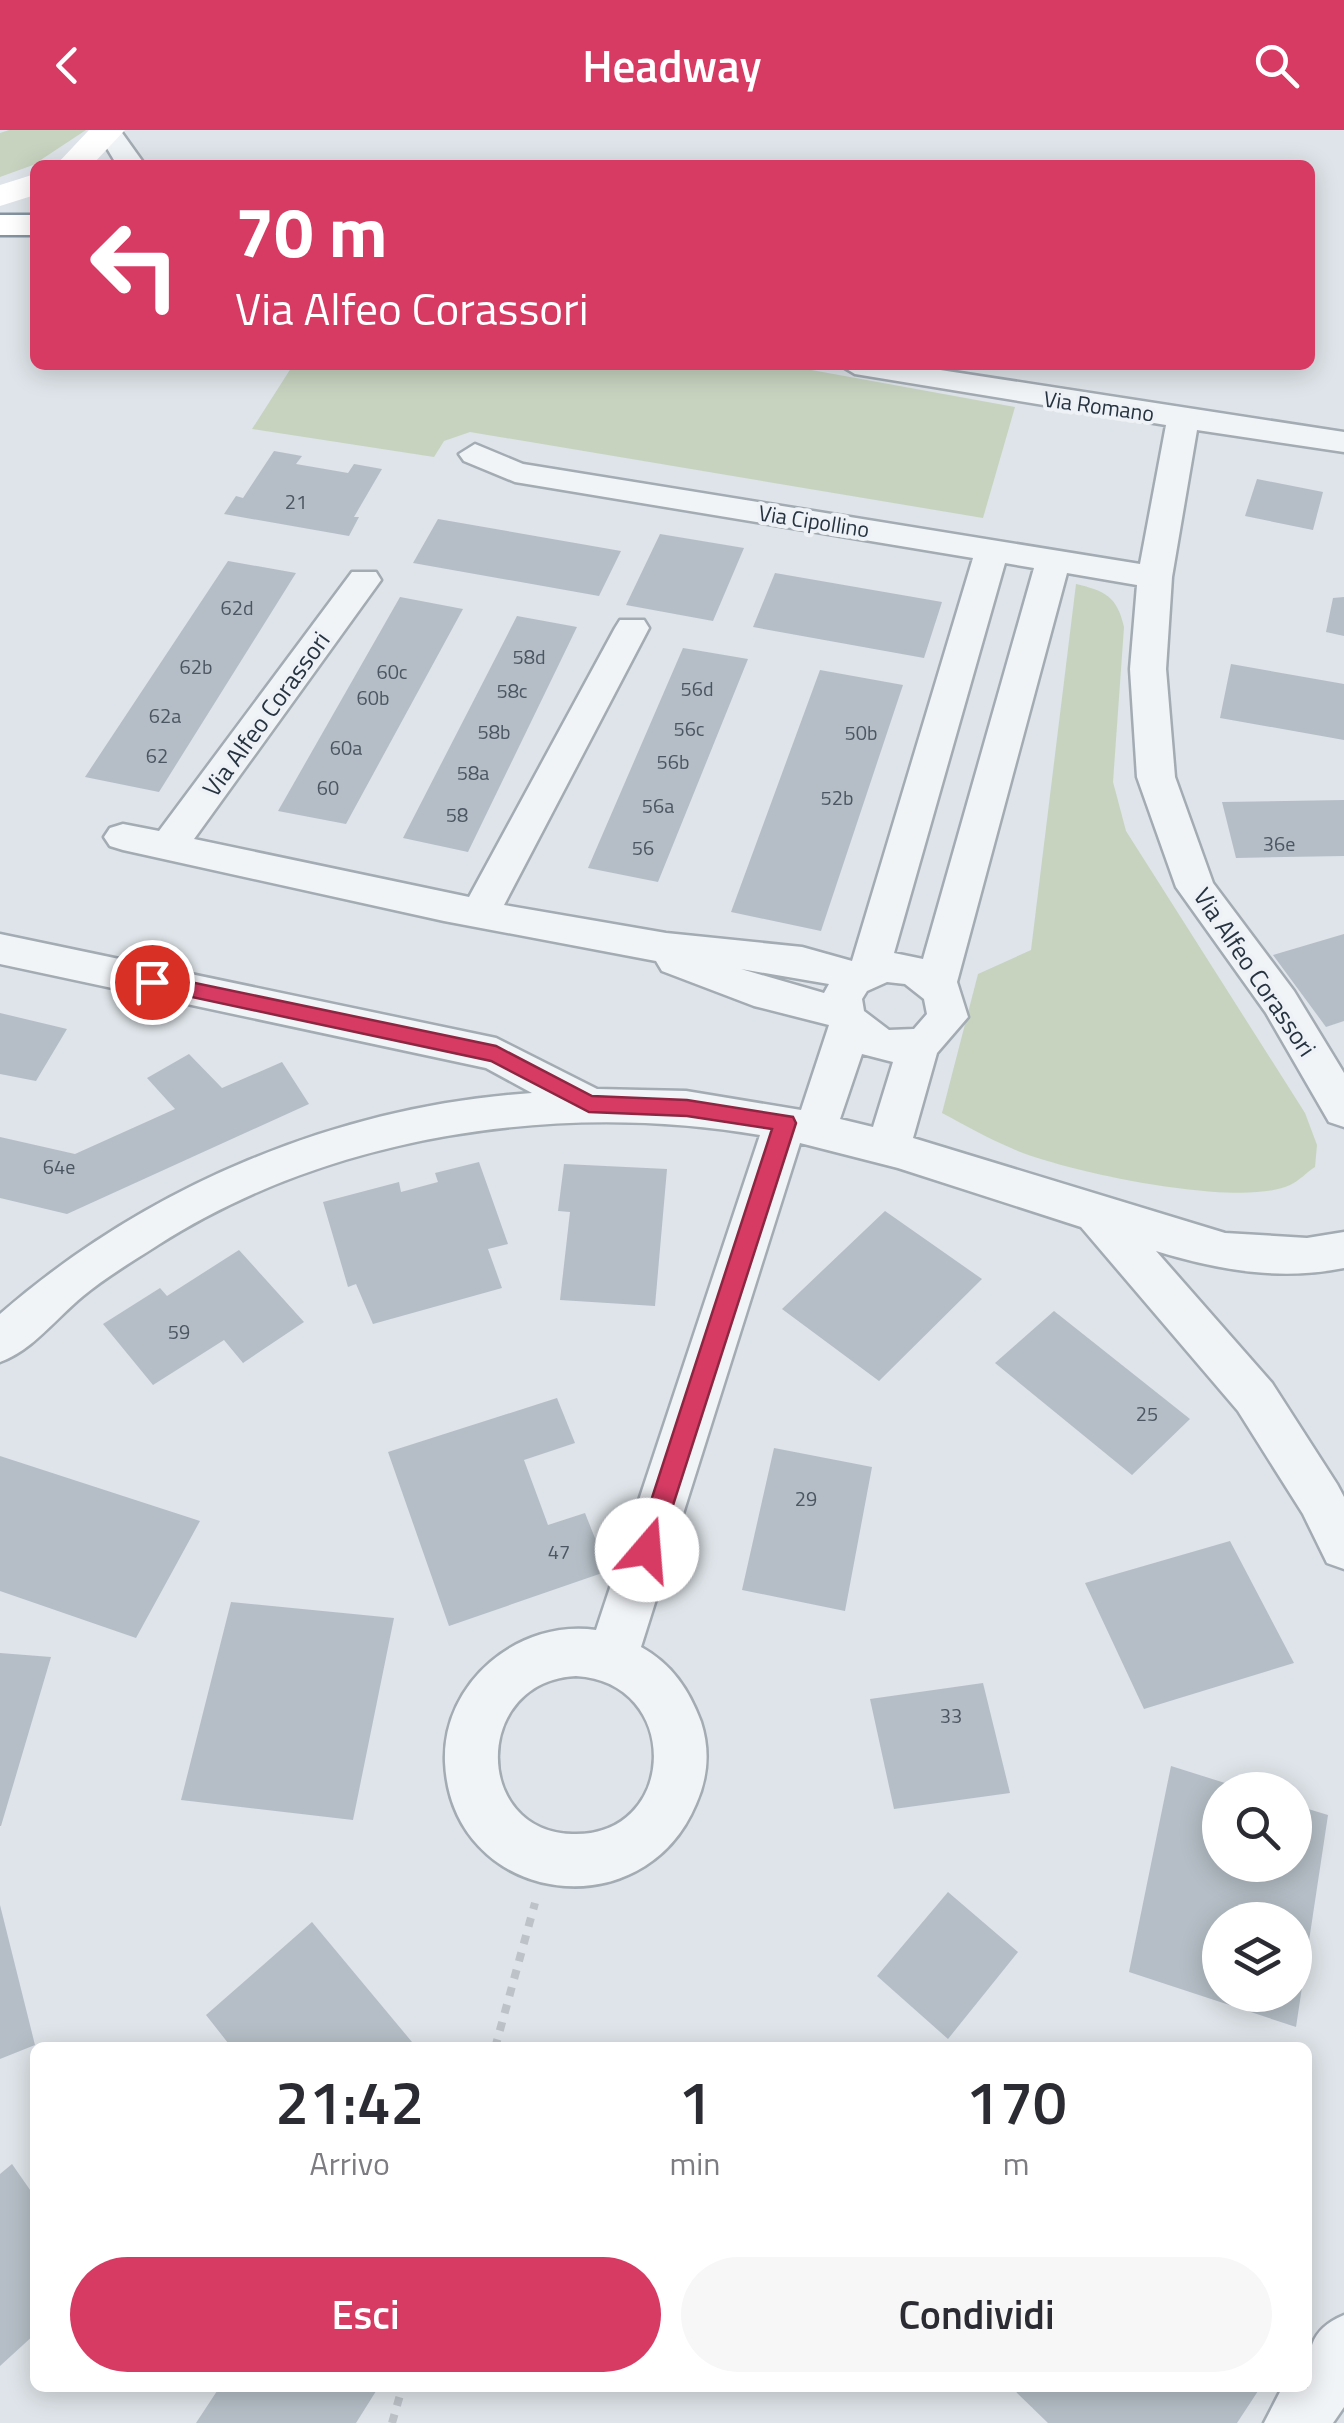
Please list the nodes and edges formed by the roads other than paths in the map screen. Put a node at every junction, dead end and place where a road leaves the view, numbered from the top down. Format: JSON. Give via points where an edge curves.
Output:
{"nodes":[{"id":1,"x":108,"y":131,"type":"edge"},
{"id":2,"x":78,"y":160,"type":"edge"},
{"id":3,"x":128,"y":160,"type":"edge"},
{"id":4,"x":30,"y":186,"type":"edge"},
{"id":5,"x":0,"y":196,"type":"edge"},
{"id":6,"x":0,"y":221,"type":"edge"},
{"id":7,"x":30,"y":224,"type":"edge"},
{"id":8,"x":887,"y":370,"type":"edge"},
{"id":9,"x":1183,"y":417,"type":"junction"},
{"id":10,"x":1344,"y":442,"type":"edge"},
{"id":11,"x":476,"y":454,"type":"dead end"},
{"id":12,"x":992,"y":550,"type":"junction"},
{"id":13,"x":1053,"y":561,"type":"junction"},
{"id":14,"x":1155,"y":577,"type":"junction"},
{"id":15,"x":364,"y":580,"type":"dead end"},
{"id":16,"x":632,"y":628,"type":"dead end"},
{"id":17,"x":123,"y":838,"type":"dead end"},
{"id":18,"x":168,"y":847,"type":"junction"},
{"id":19,"x":480,"y":913,"type":"junction"},
{"id":20,"x":0,"y":949,"type":"edge"},
{"id":21,"x":936,"y":984,"type":"junction"},
{"id":22,"x":854,"y":997,"type":"junction"},
{"id":23,"x":919,"y":1044,"type":"junction"},
{"id":24,"x":589,"y":1104,"type":"junction"},
{"id":25,"x":1344,"y":1110,"type":"edge"},
{"id":26,"x":800,"y":1126,"type":"junction"},
{"id":27,"x":889,"y":1147,"type":"junction"},
{"id":28,"x":1095,"y":1212,"type":"junction"},
{"id":29,"x":1344,"y":1250,"type":"edge"},
{"id":30,"x":0,"y":1342,"type":"edge"},
{"id":31,"x":1344,"y":1548,"type":"edge"},
{"id":32,"x":612,"y":1659,"type":"junction"},
{"id":33,"x":1344,"y":2346,"type":"edge"},
{"id":34,"x":1295,"y":2423,"type":"edge"}],
"edges":[{"from":1,"to":2,"type":"main road"},
{"from":1,"to":3,"type":"street"},
{"from":4,"to":5,"type":"main road"},
{"from":6,"to":7,"type":"main road"},
{"from":8,"to":9,"type":"street","name":"Via Romano"},
{"from":9,"to":10,"type":"street","name":"Via Romano"},
{"from":9,"to":14,"type":"street","name":"Via Alfeo Corassori"},
{"from":11,"to":12,"type":"street","name":"Via Cipollino","via":[[515,472]]},
{"from":12,"to":13,"type":"street","name":"Via Cipollino"},
{"from":12,"to":22,"type":"street"},
{"from":13,"to":14,"type":"street","name":"Via Cipollino"},
{"from":13,"to":21,"type":"street"},
{"from":14,"to":25,"type":"street","name":"Via Alfeo Corassori","via":[[1148,670],[1156,777],[1195,886],[1280,1002]]},
{"from":15,"to":18,"type":"street","name":"Via Alfeo Corassori"},
{"from":16,"to":19,"type":"street"},
{"from":17,"to":18,"type":"street"},
{"from":18,"to":19,"type":"street"},
{"from":19,"to":22,"type":"street","via":[[642,945],[768,996]]},
{"from":20,"to":24,"type":"street","via":[[496,1054]]},
{"from":21,"to":22,"type":"street","via":[[912,969]]},
{"from":21,"to":23,"type":"street","via":[[948,1018]]},
{"from":22,"to":23,"type":"street","via":[[874,1044]]},
{"from":22,"to":26,"type":"street"},
{"from":23,"to":27,"type":"street"},
{"from":24,"to":26,"type":"street","via":[[687,1108]]},
{"from":24,"to":30,"type":"street","via":[[442,1118],[297,1158],[158,1222],[29,1313]]},
{"from":26,"to":27,"type":"street"},
{"from":26,"to":32,"type":"street"},
{"from":27,"to":28,"type":"street"},
{"from":28,"to":29,"type":"street","via":[[1204,1246],[1324,1256]]},
{"from":28,"to":31,"type":"street","via":[[1255,1397]]},
{"from":32,"to":32,"type":"street","via":[[643,1674],[667,1700],[681,1731],[683,1766],[673,1800],[652,1829],[621,1850],[585,1860],[547,1858],[515,1844],[489,1821],[468,1759],[475,1726],[490,1697],[530,1666],[579,1654]]},
{"from":33,"to":34,"type":"street"}]}
